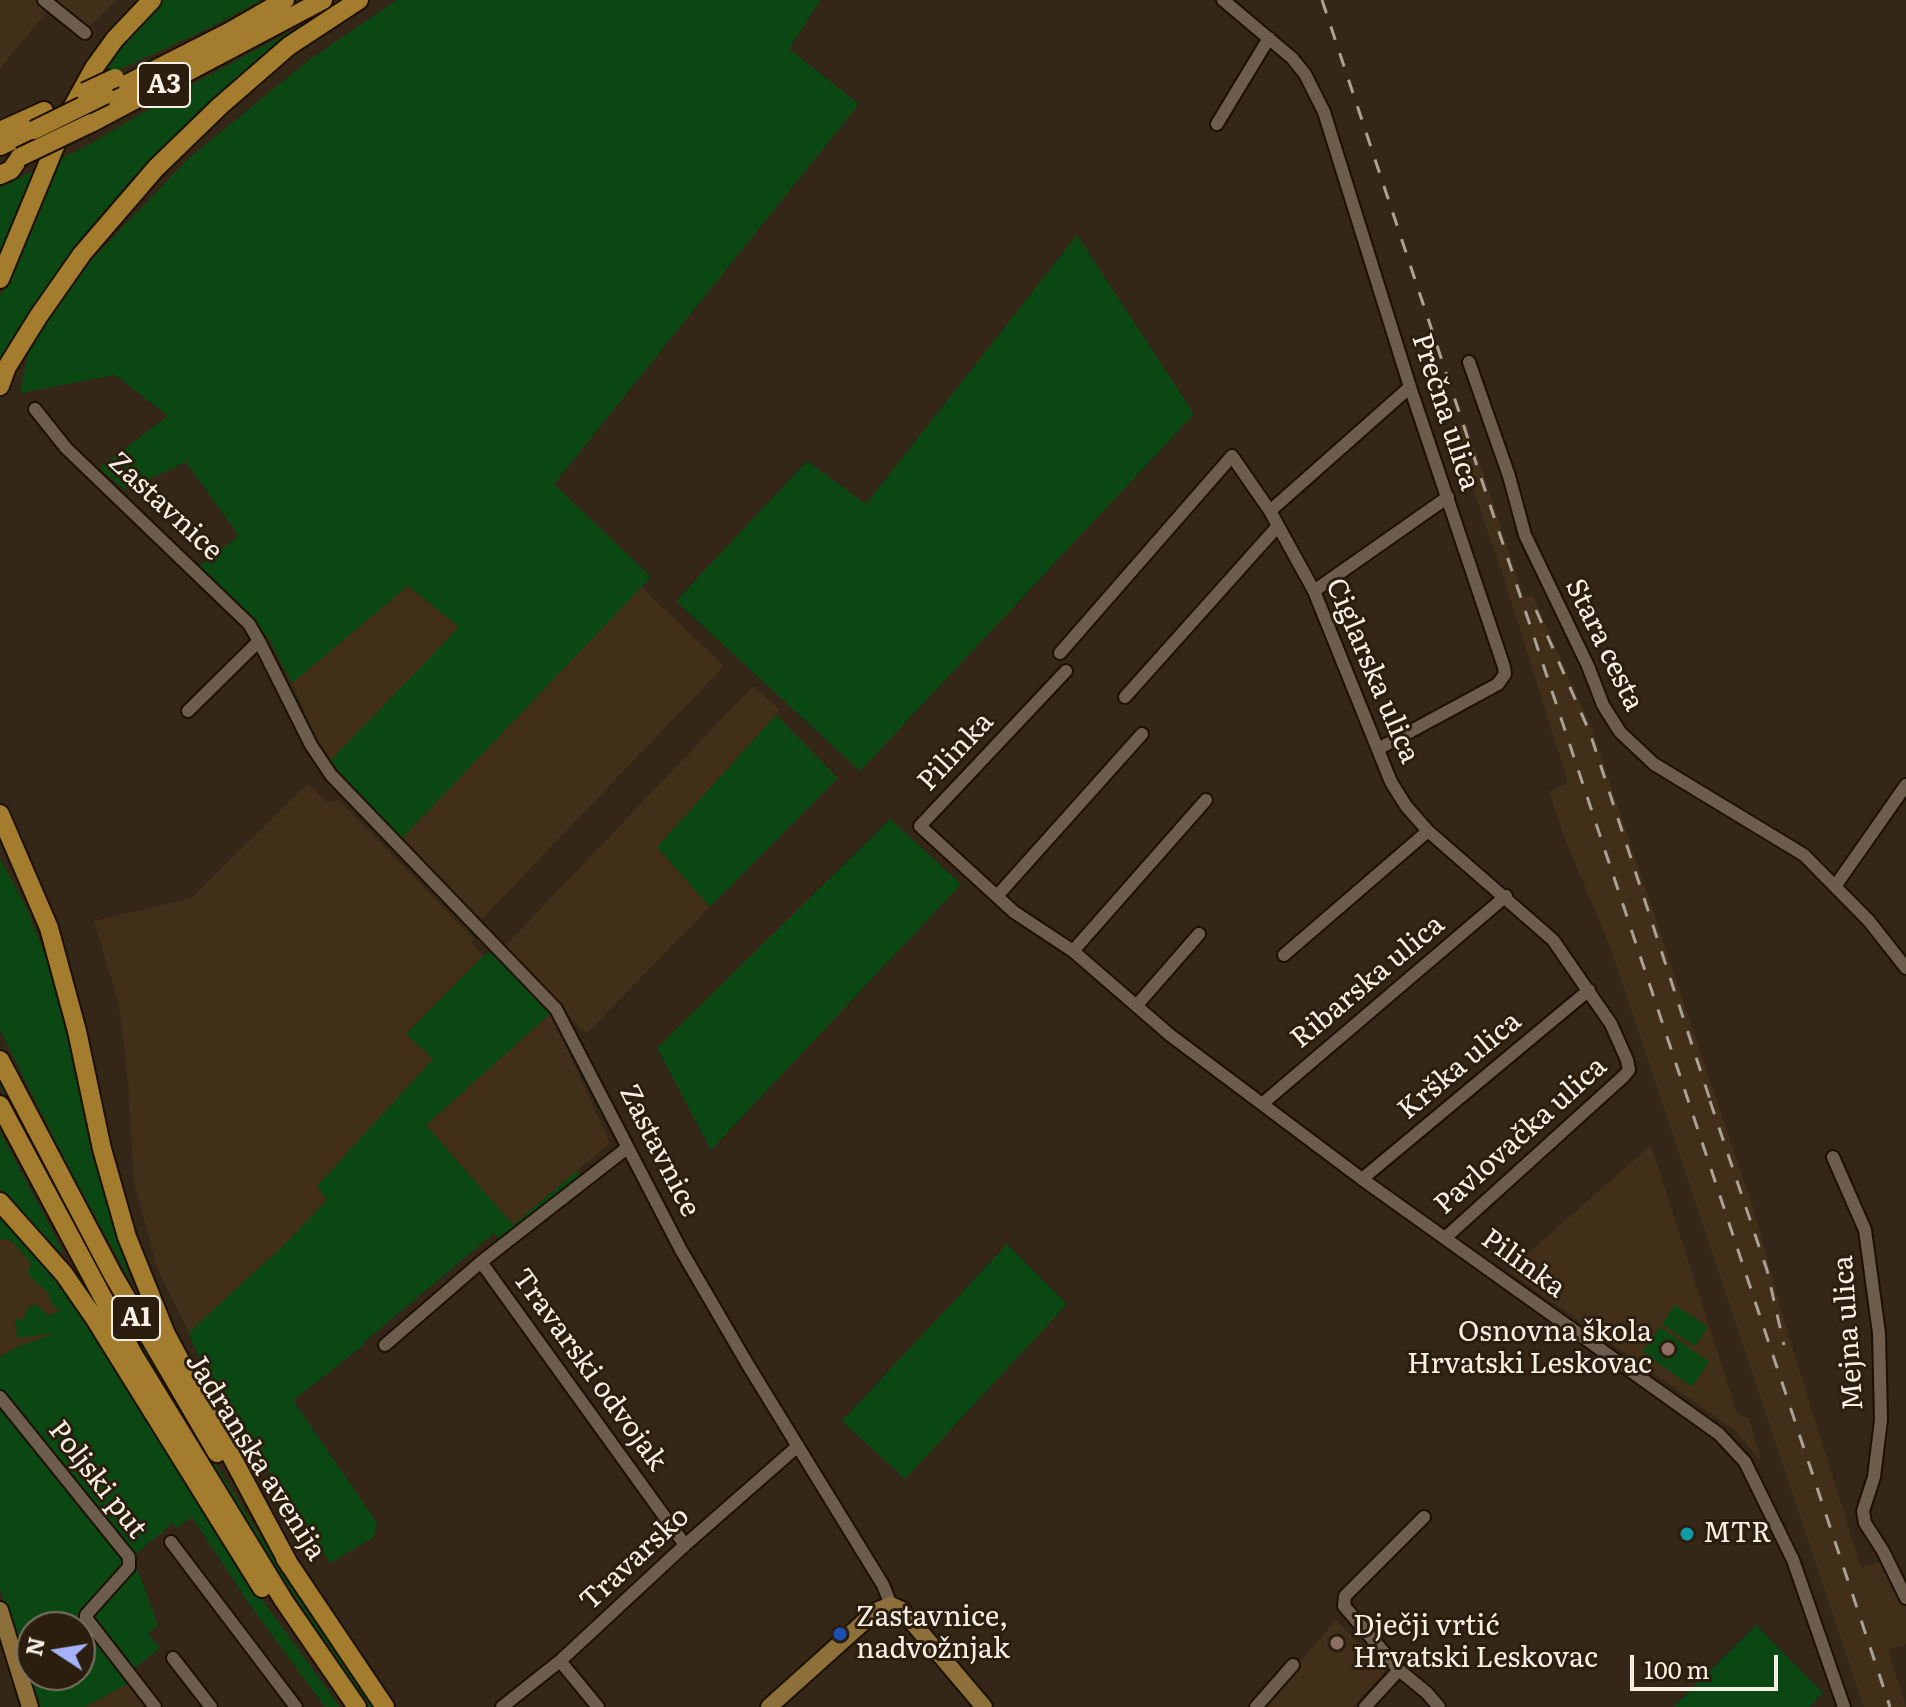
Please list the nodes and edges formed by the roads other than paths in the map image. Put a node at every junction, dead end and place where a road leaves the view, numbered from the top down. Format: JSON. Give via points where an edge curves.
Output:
{"nodes":[{"id":1,"x":44,"y":0,"type":"edge"},
{"id":2,"x":152,"y":0,"type":"edge"},
{"id":3,"x":285,"y":0,"type":"edge"},
{"id":4,"x":323,"y":0,"type":"edge"},
{"id":5,"x":359,"y":0,"type":"edge"},
{"id":6,"x":1223,"y":0,"type":"edge"},
{"id":7,"x":85,"y":33,"type":"dead end"},
{"id":8,"x":1269,"y":38,"type":"junction"},
{"id":9,"x":144,"y":76,"type":"junction"},
{"id":10,"x":1217,"y":124,"type":"dead end"},
{"id":11,"x":0,"y":131,"type":"edge"},
{"id":12,"x":0,"y":146,"type":"edge"},
{"id":13,"x":20,"y":157,"type":"junction"},
{"id":14,"x":0,"y":167,"type":"edge"},
{"id":15,"x":0,"y":175,"type":"edge"},
{"id":16,"x":0,"y":279,"type":"edge"},
{"id":17,"x":1469,"y":362,"type":"dead end"},
{"id":18,"x":0,"y":386,"type":"edge"},
{"id":19,"x":1410,"y":387,"type":"junction"},
{"id":20,"x":35,"y":409,"type":"dead end"},
{"id":21,"x":1448,"y":497,"type":"junction"},
{"id":22,"x":1270,"y":511,"type":"junction"},
{"id":23,"x":1278,"y":526,"type":"junction"},
{"id":24,"x":1314,"y":591,"type":"junction"},
{"id":25,"x":259,"y":641,"type":"junction"},
{"id":26,"x":1060,"y":653,"type":"dead end"},
{"id":27,"x":1066,"y":671,"type":"dead end"},
{"id":28,"x":1125,"y":697,"type":"dead end"},
{"id":29,"x":188,"y":711,"type":"dead end"},
{"id":30,"x":1142,"y":734,"type":"dead end"},
{"id":31,"x":1378,"y":749,"type":"junction"},
{"id":32,"x":1906,"y":785,"type":"edge"},
{"id":33,"x":1206,"y":800,"type":"dead end"},
{"id":34,"x":0,"y":814,"type":"edge"},
{"id":35,"x":1428,"y":831,"type":"junction"},
{"id":36,"x":0,"y":848,"type":"edge"},
{"id":37,"x":1836,"y":885,"type":"junction"},
{"id":38,"x":997,"y":896,"type":"junction"},
{"id":39,"x":1506,"y":896,"type":"junction"},
{"id":40,"x":1199,"y":934,"type":"dead end"},
{"id":41,"x":54,"y":951,"type":"junction"},
{"id":42,"x":1073,"y":951,"type":"junction"},
{"id":43,"x":1284,"y":955,"type":"dead end"},
{"id":44,"x":1906,"y":968,"type":"edge"},
{"id":45,"x":1589,"y":990,"type":"junction"},
{"id":46,"x":1137,"y":1005,"type":"junction"},
{"id":47,"x":0,"y":1060,"type":"edge"},
{"id":48,"x":1629,"y":1070,"type":"joint"},
{"id":49,"x":1262,"y":1104,"type":"junction"},
{"id":50,"x":0,"y":1105,"type":"edge"},
{"id":51,"x":627,"y":1148,"type":"junction"},
{"id":52,"x":1833,"y":1157,"type":"dead end"},
{"id":53,"x":1362,"y":1179,"type":"junction"},
{"id":54,"x":0,"y":1202,"type":"edge"},
{"id":55,"x":1445,"y":1238,"type":"junction"},
{"id":56,"x":481,"y":1262,"type":"junction"},
{"id":57,"x":385,"y":1345,"type":"dead end"},
{"id":58,"x":0,"y":1397,"type":"edge"},
{"id":59,"x":798,"y":1446,"type":"junction"},
{"id":60,"x":1424,"y":1517,"type":"dead end"},
{"id":61,"x":171,"y":1542,"type":"dead end"},
{"id":62,"x":685,"y":1545,"type":"junction"},
{"id":63,"x":290,"y":1566,"type":"junction"},
{"id":64,"x":1906,"y":1598,"type":"edge"},
{"id":65,"x":891,"y":1605,"type":"junction"},
{"id":66,"x":0,"y":1610,"type":"edge"},
{"id":67,"x":173,"y":1658,"type":"dead end"},
{"id":68,"x":560,"y":1661,"type":"junction"},
{"id":69,"x":1293,"y":1665,"type":"dead end"},
{"id":70,"x":1399,"y":1670,"type":"junction"},
{"id":71,"x":337,"y":1679,"type":"junction"},
{"id":72,"x":30,"y":1707,"type":"edge"},
{"id":73,"x":155,"y":1707,"type":"edge"},
{"id":74,"x":211,"y":1707,"type":"edge"},
{"id":75,"x":296,"y":1707,"type":"edge"},
{"id":76,"x":357,"y":1707,"type":"edge"},
{"id":77,"x":385,"y":1707,"type":"edge"},
{"id":78,"x":502,"y":1707,"type":"edge"},
{"id":79,"x":598,"y":1707,"type":"edge"},
{"id":80,"x":769,"y":1707,"type":"edge"},
{"id":81,"x":984,"y":1707,"type":"edge"},
{"id":82,"x":1256,"y":1707,"type":"edge"},
{"id":83,"x":1365,"y":1707,"type":"edge"},
{"id":84,"x":1439,"y":1707,"type":"edge"},
{"id":85,"x":1844,"y":1707,"type":"edge"}],
"edges":[{"from":1,"to":7,"type":"street"},
{"from":2,"to":16,"type":"highway","via":[[115,39],[68,115]]},
{"from":3,"to":9,"type":"highway","number":"A3"},
{"from":4,"to":13,"type":"highway","number":"A3","bridge":true},
{"from":5,"to":18,"type":"highway","via":[[289,46],[156,168],[82,254],[38,317]]},
{"from":6,"to":8,"type":"street","name":"Prečna ulica"},
{"from":8,"to":10,"type":"street"},
{"from":8,"to":19,"type":"street","name":"Prečna ulica","via":[[1305,74],[1324,112]]},
{"from":9,"to":11,"type":"highway","bridge":true,"via":[[115,78]]},
{"from":9,"to":12,"type":"highway","number":"A3","bridge":true},
{"from":13,"to":14,"type":"highway","number":"A3"},
{"from":13,"to":15,"type":"highway"},
{"from":17,"to":37,"type":"street","name":"Stara cesta","via":[[1525,535],[1611,720],[1654,764],[1804,855]]},
{"from":19,"to":21,"type":"street","name":"Prečna ulica"},
{"from":19,"to":22,"type":"street"},
{"from":20,"to":25,"type":"street","name":"Zastavnice","via":[[66,448],[240,614]]},
{"from":21,"to":24,"type":"street"},
{"from":21,"to":31,"type":"street","name":"Prečna ulica","via":[[1505,674],[1498,684]]},
{"from":22,"to":23,"type":"street","name":"Ciglarska ulica"},
{"from":22,"to":26,"type":"street","name":"Ciglarska ulica","via":[[1232,456]]},
{"from":23,"to":24,"type":"street","name":"Ciglarska ulica"},
{"from":23,"to":28,"type":"street"},
{"from":24,"to":31,"type":"street","name":"Ciglarska ulica"},
{"from":25,"to":29,"type":"street"},
{"from":25,"to":51,"type":"street","name":"Zastavnice","via":[[331,775],[556,1009]]},
{"from":27,"to":38,"type":"street","name":"Pilinka","via":[[920,826]]},
{"from":30,"to":38,"type":"street"},
{"from":31,"to":35,"type":"street","name":"Ciglarska ulica","via":[[1399,794]]},
{"from":32,"to":37,"type":"street"},
{"from":33,"to":42,"type":"street"},
{"from":34,"to":41,"type":"highway"},
{"from":35,"to":39,"type":"street","name":"Ciglarska ulica"},
{"from":35,"to":43,"type":"street"},
{"from":36,"to":41,"type":"highway"},
{"from":37,"to":44,"type":"street","name":"Stara cesta"},
{"from":38,"to":42,"type":"street","name":"Pilinka"},
{"from":39,"to":45,"type":"street","name":"Ciglarska ulica","via":[[1553,940]]},
{"from":39,"to":49,"type":"street","name":"Ribarska ulica"},
{"from":40,"to":46,"type":"street"},
{"from":41,"to":63,"type":"highway","via":[[127,1237],[166,1334]]},
{"from":42,"to":46,"type":"street","name":"Pilinka"},
{"from":45,"to":48,"type":"street","name":"Ciglarska ulica","via":[[1611,1024]]},
{"from":45,"to":53,"type":"street","name":"Krška ulica"},
{"from":46,"to":49,"type":"street","name":"Pilinka"},
{"from":47,"to":63,"type":"highway","name":"Jadranska avenija","number":"A1","via":[[154,1349]]},
{"from":48,"to":55,"type":"street","name":"Pavlovačka ulica"},
{"from":49,"to":53,"type":"street","name":"Pilinka"},
{"from":50,"to":71,"type":"highway","name":"Jadranska avenija","number":"A1","via":[[133,1354]]},
{"from":51,"to":56,"type":"street","name":"Travarski odvojak"},
{"from":51,"to":59,"type":"street","name":"Zastavnice"},
{"from":52,"to":64,"type":"street","name":"Mejna ulica","via":[[1865,1230],[1879,1333],[1881,1420],[1874,1477],[1863,1511]]},
{"from":53,"to":55,"type":"street","name":"Pilinka"},
{"from":54,"to":71,"type":"highway","via":[[64,1274],[279,1614],[302,1648]]},
{"from":55,"to":85,"type":"street","name":"Pilinka","via":[[1693,1413],[1734,1448],[1756,1480],[1793,1560]]},
{"from":56,"to":57,"type":"street","name":"Travarski odvojak"},
{"from":56,"to":62,"type":"street","name":"Travarski odvojak"},
{"from":58,"to":73,"type":"street","name":"Poljski put","via":[[129,1557],[129,1567],[86,1618]]},
{"from":59,"to":62,"type":"street","name":"Travarsko"},
{"from":59,"to":65,"type":"street","name":"Zastavnice"},
{"from":60,"to":70,"type":"street","via":[[1345,1596],[1344,1606]]},
{"from":61,"to":75,"type":"street","name":"Poljski put"},
{"from":62,"to":68,"type":"street","name":"Travarsko"},
{"from":63,"to":77,"type":"highway","name":"Jadranska avenija","number":"A1"},
{"from":65,"to":80,"type":"main road","via":[[876,1611]]},
{"from":65,"to":81,"type":"main road","name":"Zastavnice","via":[[902,1610]]},
{"from":66,"to":72,"type":"main road"},
{"from":67,"to":74,"type":"street"},
{"from":68,"to":78,"type":"street","name":"Travarsko"},
{"from":68,"to":79,"type":"street"},
{"from":69,"to":82,"type":"street"},
{"from":70,"to":83,"type":"street"},
{"from":70,"to":84,"type":"street"},
{"from":71,"to":76,"type":"highway","name":"Jadranska avenija","number":"A1"}]}
